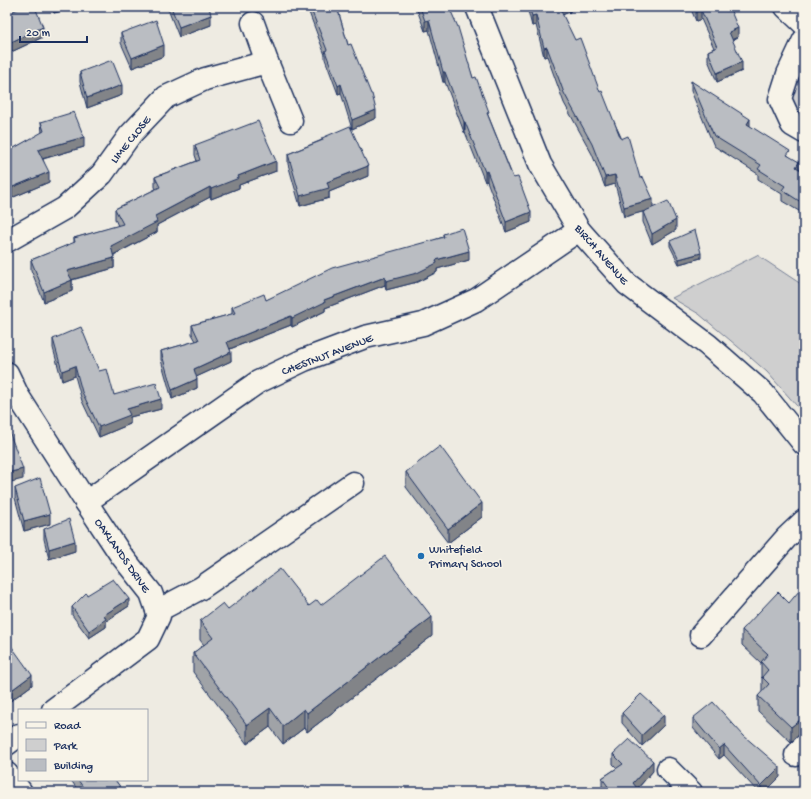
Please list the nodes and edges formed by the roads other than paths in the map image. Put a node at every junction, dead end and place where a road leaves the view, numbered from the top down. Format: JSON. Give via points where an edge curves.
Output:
{"nodes":[{"id":1,"x":477,"y":7,"type":"edge"},
{"id":2,"x":786,"y":7,"type":"edge"},
{"id":3,"x":253,"y":23,"type":"dead end"},
{"id":4,"x":804,"y":24,"type":"edge"},
{"id":5,"x":804,"y":40,"type":"edge"},
{"id":6,"x":267,"y":62,"type":"junction"},
{"id":7,"x":291,"y":121,"type":"dead end"},
{"id":8,"x":804,"y":132,"type":"edge"},
{"id":9,"x":579,"y":230,"type":"junction"},
{"id":10,"x":7,"y":241,"type":"edge"},
{"id":11,"x":7,"y":373,"type":"edge"},
{"id":12,"x":804,"y":444,"type":"edge"},
{"id":13,"x":353,"y":483,"type":"dead end"},
{"id":14,"x":86,"y":502,"type":"junction"},
{"id":15,"x":804,"y":522,"type":"edge"},
{"id":16,"x":157,"y":611,"type":"junction"},
{"id":17,"x":701,"y":635,"type":"dead end"},
{"id":18,"x":54,"y":709,"type":"edge"},
{"id":19,"x":18,"y":736,"type":"edge"},
{"id":20,"x":7,"y":744,"type":"edge"},
{"id":21,"x":668,"y":769,"type":"dead end"},
{"id":22,"x":7,"y":774,"type":"edge"},
{"id":23,"x":21,"y":792,"type":"edge"},
{"id":24,"x":692,"y":792,"type":"edge"}],
"edges":[{"from":1,"to":9,"type":"street","name":"BIRCH AVENUE","via":[[540,164]]},
{"from":2,"to":4,"type":"street"},
{"from":3,"to":6,"type":"street"},
{"from":5,"to":8,"type":"street","via":[[788,74],[780,99],[792,125]]},
{"from":6,"to":7,"type":"street"},
{"from":6,"to":10,"type":"street","name":"LIME CLOSE","via":[[205,79],[166,96],[130,135],[102,174],[71,203]]},
{"from":9,"to":12,"type":"street","name":"BIRCH AVENUE","via":[[627,284],[708,345],[763,393]]},
{"from":9,"to":14,"type":"street","name":"CHESTNUT AVENUE","via":[[476,300],[423,324],[365,337],[304,360],[258,382]]},
{"from":11,"to":14,"type":"street","name":"OAKLANDS DRIVE","via":[[18,396]]},
{"from":13,"to":16,"type":"street","via":[[201,588]]},
{"from":14,"to":16,"type":"street","name":"OAKLANDS DRIVE","via":[[121,555],[151,593]]},
{"from":15,"to":17,"type":"street","via":[[787,537]]},
{"from":16,"to":18,"type":"street","via":[[158,616],[148,639]]},
{"from":19,"to":20,"type":"street"},
{"from":21,"to":24,"type":"street"},
{"from":22,"to":23,"type":"street"}]}
